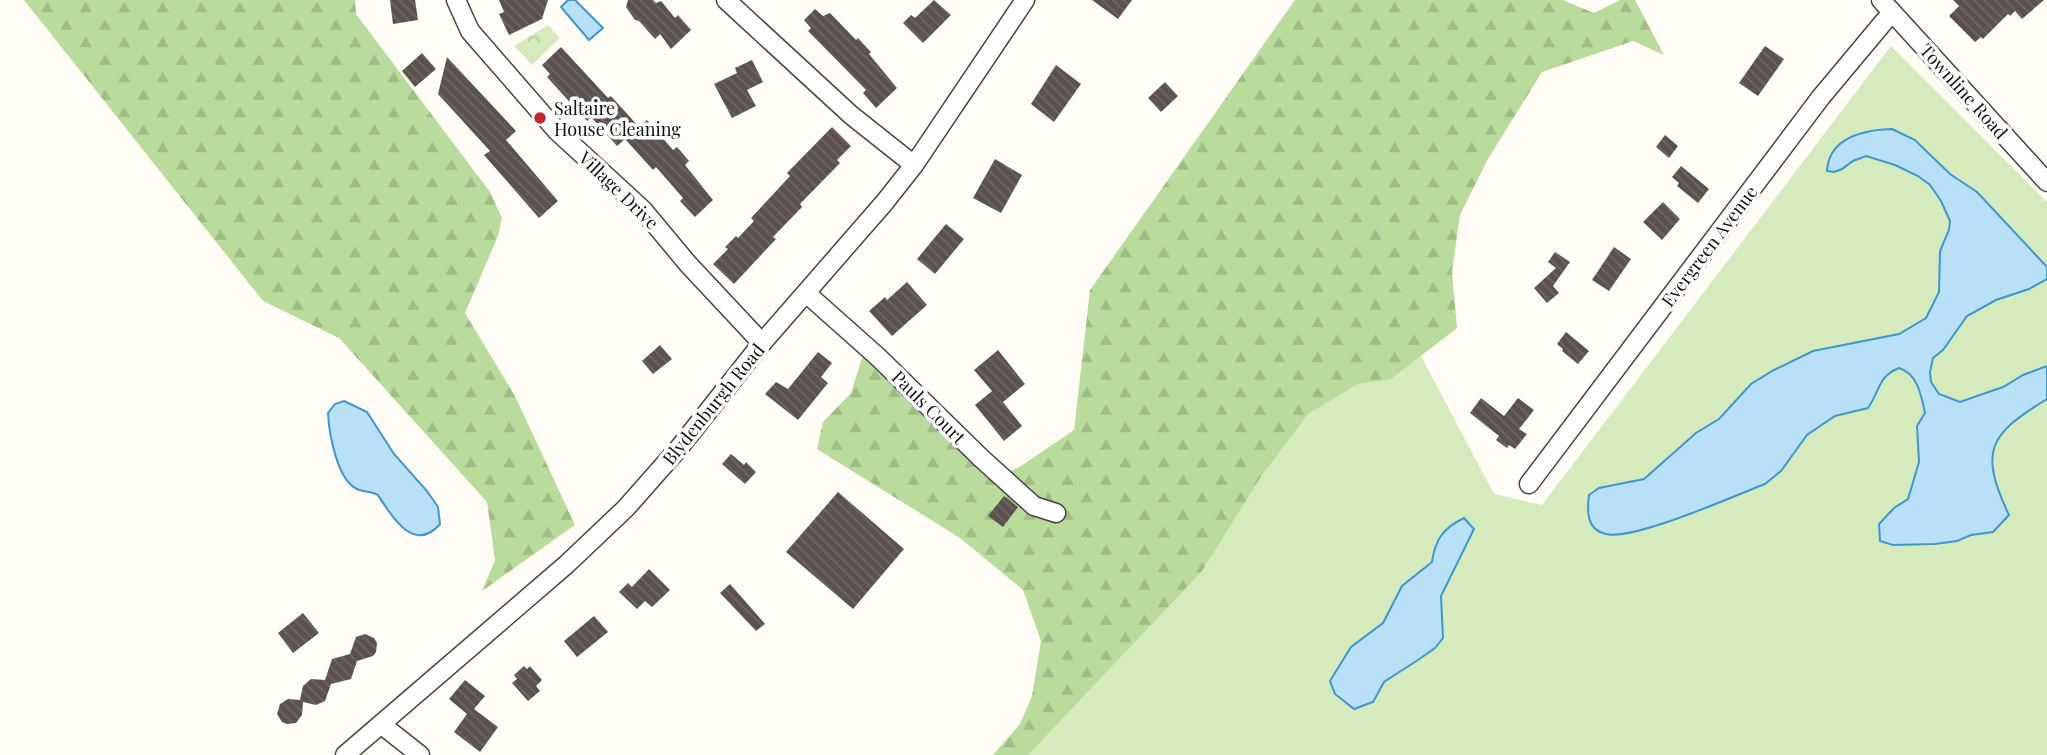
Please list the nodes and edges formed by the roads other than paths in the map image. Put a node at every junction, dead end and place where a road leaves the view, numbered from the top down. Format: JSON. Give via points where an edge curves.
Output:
{"nodes":[{"id":1,"x":456,"y":0,"type":"edge"},
{"id":2,"x":726,"y":0,"type":"edge"},
{"id":3,"x":1025,"y":0,"type":"edge"},
{"id":4,"x":1887,"y":6,"type":"edge"},
{"id":5,"x":914,"y":165,"type":"junction"},
{"id":6,"x":2047,"y":182,"type":"edge"},
{"id":7,"x":806,"y":293,"type":"junction"},
{"id":8,"x":762,"y":343,"type":"junction"},
{"id":9,"x":1529,"y":484,"type":"dead end"},
{"id":10,"x":1056,"y":513,"type":"dead end"},
{"id":11,"x":382,"y":724,"type":"junction"},
{"id":12,"x":345,"y":755,"type":"edge"},
{"id":13,"x":420,"y":755,"type":"edge"}],
"edges":[{"from":1,"to":8,"type":"street","name":"Village Drive","via":[[470,31],[557,131],[643,210]]},
{"from":2,"to":5,"type":"street","via":[[851,116]]},
{"from":3,"to":5,"type":"street","name":"Blydenburgh Road"},
{"from":4,"to":6,"type":"street","name":"Townline Road"},
{"from":4,"to":9,"type":"street","name":"Evergreen Avenue"},
{"from":5,"to":7,"type":"street","name":"Blydenburgh Road"},
{"from":7,"to":8,"type":"street","name":"Blydenburgh Road"},
{"from":7,"to":10,"type":"street","name":"Pauls Court","via":[[1034,506]]},
{"from":8,"to":11,"type":"street","name":"Blydenburgh Road","via":[[626,508]]},
{"from":11,"to":12,"type":"street","name":"Blydenburgh Road"},
{"from":11,"to":13,"type":"street"}]}
